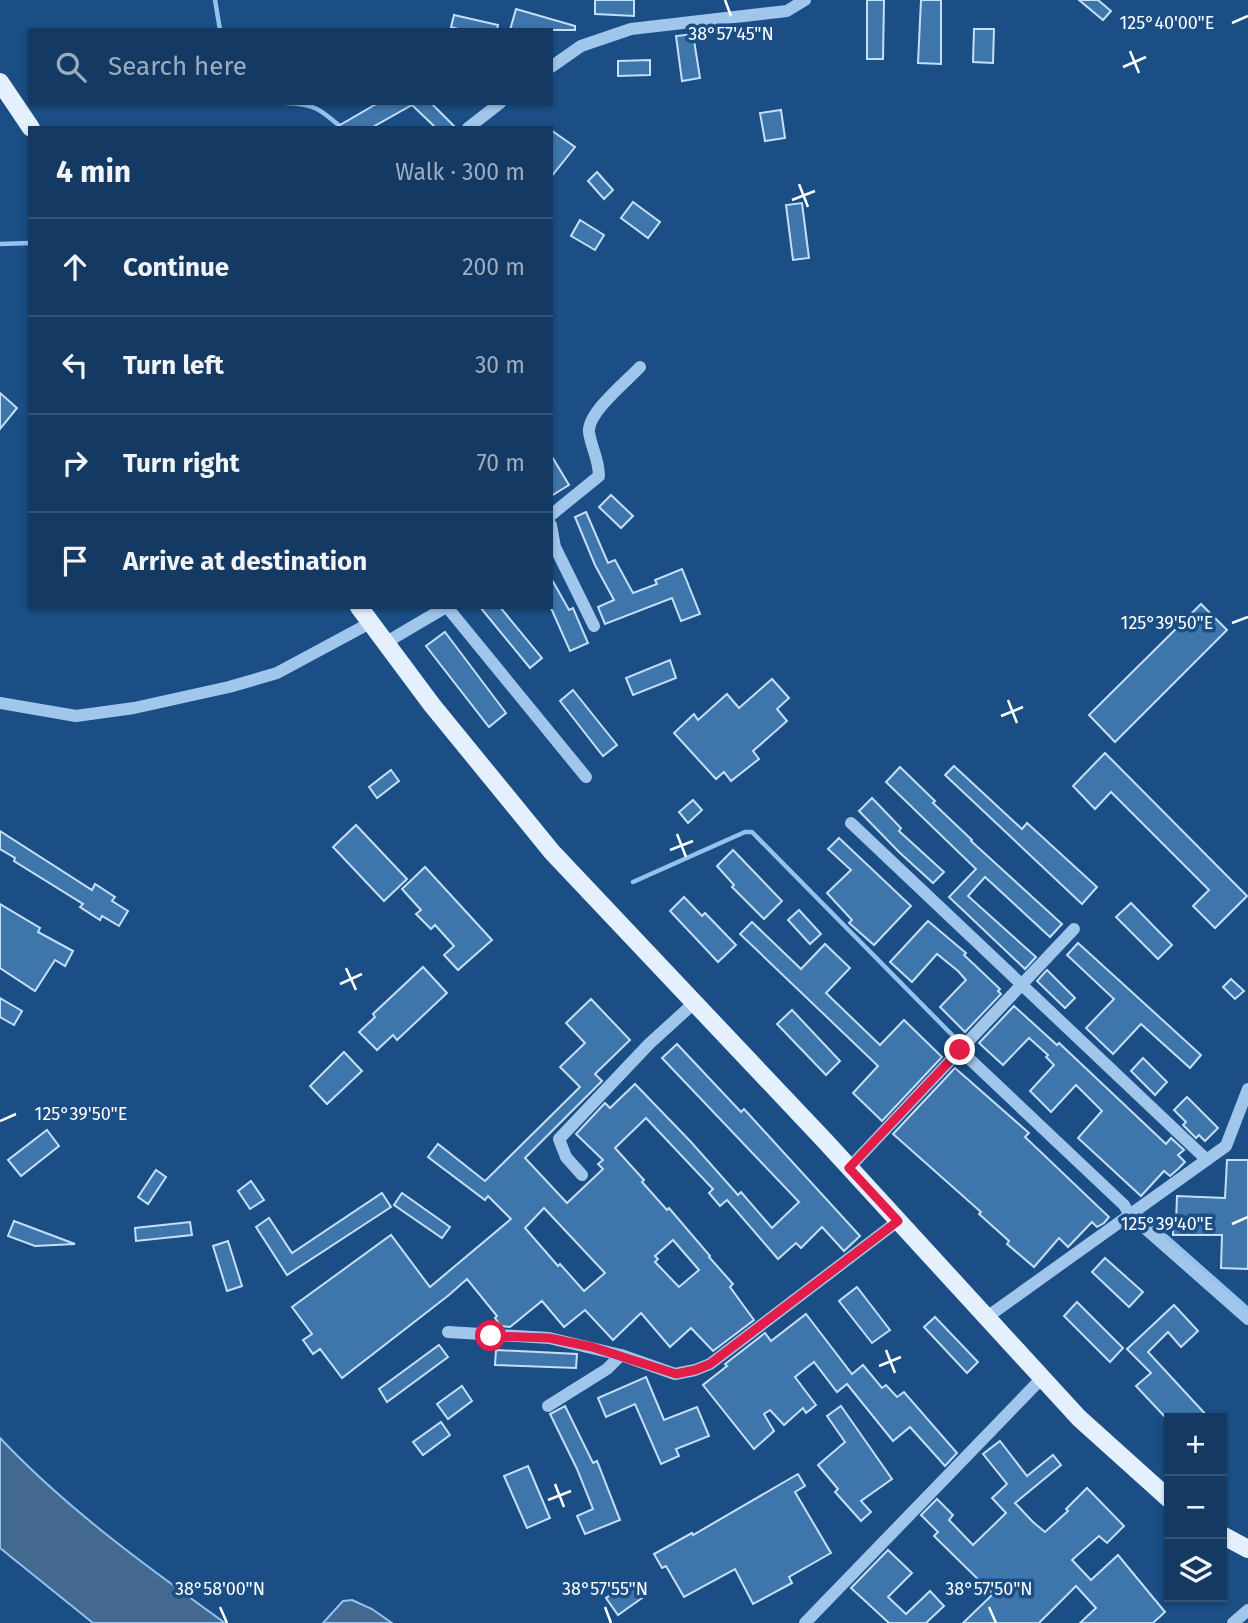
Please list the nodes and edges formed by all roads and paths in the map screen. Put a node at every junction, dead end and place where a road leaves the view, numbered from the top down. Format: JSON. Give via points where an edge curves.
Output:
{"nodes":[{"id":1,"x":805,"y":0,"type":"edge"},
{"id":2,"x":553,"y":67,"type":"edge"},
{"id":3,"x":0,"y":82,"type":"edge"},
{"id":4,"x":497,"y":105,"type":"edge"},
{"id":5,"x":30,"y":126,"type":"edge"},
{"id":6,"x":471,"y":126,"type":"edge"},
{"id":7,"x":640,"y":367,"type":"dead end"},
{"id":8,"x":553,"y":513,"type":"edge"},
{"id":9,"x":553,"y":548,"type":"edge"},
{"id":10,"x":360,"y":609,"type":"edge"},
{"id":11,"x":444,"y":609,"type":"edge"},
{"id":12,"x":449,"y":609,"type":"edge"},
{"id":13,"x":370,"y":622,"type":"junction"},
{"id":14,"x":594,"y":626,"type":"dead end"},
{"id":15,"x":384,"y":643,"type":"junction"},
{"id":16,"x":0,"y":703,"type":"edge"},
{"id":17,"x":586,"y":777,"type":"dead end"},
{"id":18,"x":851,"y":823,"type":"dead end"},
{"id":19,"x":1074,"y":929,"type":"dead end"},
{"id":20,"x":1021,"y":984,"type":"junction"},
{"id":21,"x":694,"y":1003,"type":"junction"},
{"id":22,"x":960,"y":1050,"type":"junction"},
{"id":23,"x":1248,"y":1089,"type":"edge"},
{"id":24,"x":1207,"y":1160,"type":"junction"},
{"id":25,"x":849,"y":1168,"type":"junction"},
{"id":26,"x":582,"y":1175,"type":"dead end"},
{"id":27,"x":1130,"y":1215,"type":"junction"},
{"id":28,"x":898,"y":1221,"type":"junction"},
{"id":29,"x":986,"y":1317,"type":"junction"},
{"id":30,"x":1248,"y":1319,"type":"edge"},
{"id":31,"x":448,"y":1332,"type":"dead end"},
{"id":32,"x":621,"y":1355,"type":"junction"},
{"id":33,"x":1042,"y":1378,"type":"junction"},
{"id":34,"x":548,"y":1406,"type":"dead end"},
{"id":35,"x":1164,"y":1494,"type":"edge"},
{"id":36,"x":1227,"y":1538,"type":"edge"},
{"id":37,"x":1248,"y":1549,"type":"edge"},
{"id":38,"x":1248,"y":1610,"type":"edge"},
{"id":39,"x":805,"y":1623,"type":"edge"},
{"id":40,"x":1233,"y":1623,"type":"edge"}],
"edges":[{"from":1,"to":2,"type":"street","via":[[787,11],[631,29],[581,46]]},
{"from":3,"to":5,"type":"main road"},
{"from":4,"to":6,"type":"street"},
{"from":7,"to":8,"type":"street","via":[[589,424],[600,476]]},
{"from":9,"to":14,"type":"street"},
{"from":10,"to":13,"type":"main road"},
{"from":11,"to":15,"type":"street"},
{"from":12,"to":17,"type":"street"},
{"from":13,"to":15,"type":"main road"},
{"from":13,"to":16,"type":"street","via":[[277,673],[134,708],[76,716]]},
{"from":15,"to":21,"type":"main road","via":[[552,852]]},
{"from":18,"to":20,"type":"street"},
{"from":19,"to":20,"type":"street"},
{"from":20,"to":22,"type":"street"},
{"from":20,"to":24,"type":"street"},
{"from":21,"to":25,"type":"main road"},
{"from":21,"to":26,"type":"street","via":[[559,1139],[566,1157]]},
{"from":22,"to":25,"type":"street"},
{"from":22,"to":27,"type":"street"},
{"from":23,"to":24,"type":"street","via":[[1226,1146]]},
{"from":24,"to":27,"type":"street"},
{"from":25,"to":28,"type":"main road"},
{"from":27,"to":29,"type":"street"},
{"from":27,"to":30,"type":"street"},
{"from":28,"to":29,"type":"main road"},
{"from":28,"to":32,"type":"street","via":[[710,1364],[676,1374]]},
{"from":29,"to":33,"type":"main road"},
{"from":31,"to":32,"type":"street","via":[[549,1338]]},
{"from":32,"to":34,"type":"street"},
{"from":33,"to":35,"type":"main road"},
{"from":33,"to":39,"type":"street"},
{"from":36,"to":37,"type":"main road"},
{"from":38,"to":40,"type":"street"}]}
